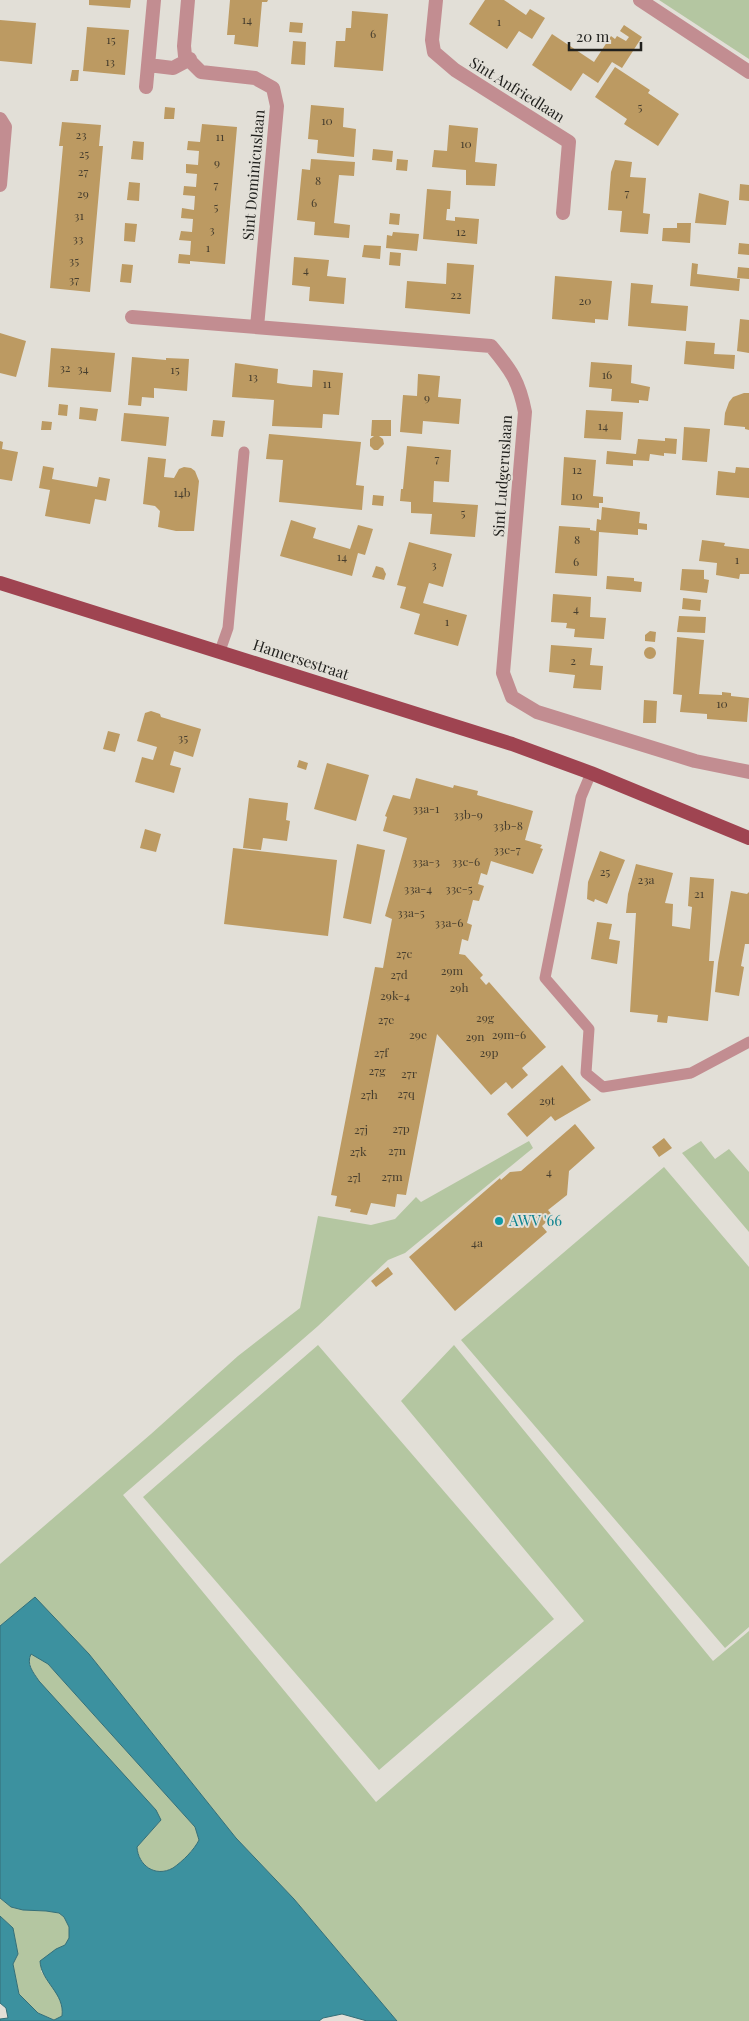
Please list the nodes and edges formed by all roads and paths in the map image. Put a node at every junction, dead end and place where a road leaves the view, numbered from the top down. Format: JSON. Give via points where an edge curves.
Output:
{"nodes":[{"id":1,"x":154,"y":0,"type":"edge"},
{"id":2,"x":188,"y":0,"type":"edge"},
{"id":3,"x":436,"y":0,"type":"edge"},
{"id":4,"x":640,"y":0,"type":"edge"},
{"id":5,"x":190,"y":59,"type":"junction"},
{"id":6,"x":148,"y":66,"type":"junction"},
{"id":7,"x":749,"y":72,"type":"edge"},
{"id":8,"x":146,"y":87,"type":"dead end"},
{"id":9,"x":0,"y":119,"type":"edge"},
{"id":10,"x":0,"y":185,"type":"edge"},
{"id":11,"x":563,"y":213,"type":"dead end"},
{"id":12,"x":132,"y":317,"type":"dead end"},
{"id":13,"x":257,"y":327,"type":"junction"},
{"id":14,"x":244,"y":452,"type":"dead end"},
{"id":15,"x":0,"y":584,"type":"edge"},
{"id":16,"x":220,"y":652,"type":"junction"},
{"id":17,"x":749,"y":772,"type":"edge"},
{"id":18,"x":591,"y":774,"type":"junction"},
{"id":19,"x":749,"y":838,"type":"edge"},
{"id":20,"x":749,"y":1042,"type":"edge"}],
"edges":[{"from":1,"to":6,"type":"street"},
{"from":2,"to":5,"type":"street","via":[[184,46]]},
{"from":3,"to":11,"type":"street","name":"Sint Anfriedlaan","via":[[434,52],[455,70],[570,142]]},
{"from":4,"to":7,"type":"street"},
{"from":5,"to":6,"type":"street","via":[[173,68]]},
{"from":5,"to":13,"type":"street","name":"Sint Dominicuslaan","via":[[201,72],[255,78],[273,88],[277,106]]},
{"from":6,"to":8,"type":"street"},
{"from":9,"to":10,"type":"street","via":[[5,127]]},
{"from":12,"to":13,"type":"street","name":"Sint Ludgeruslaan"},
{"from":13,"to":17,"type":"street","name":"Sint Ludgeruslaan","via":[[491,346],[508,365],[521,389],[525,412],[503,673],[512,697],[537,712],[568,722],[695,761]]},
{"from":14,"to":16,"type":"lane","via":[[228,628]]},
{"from":15,"to":16,"type":"main road","name":"Hamersestraat"},
{"from":16,"to":18,"type":"main road","name":"Hamersestraat","via":[[512,744]]},
{"from":18,"to":19,"type":"main road","name":"Hamersestraat"},
{"from":18,"to":20,"type":"lane","via":[[582,797],[545,978],[588,1030],[586,1073],[603,1087],[691,1073]]}]}
